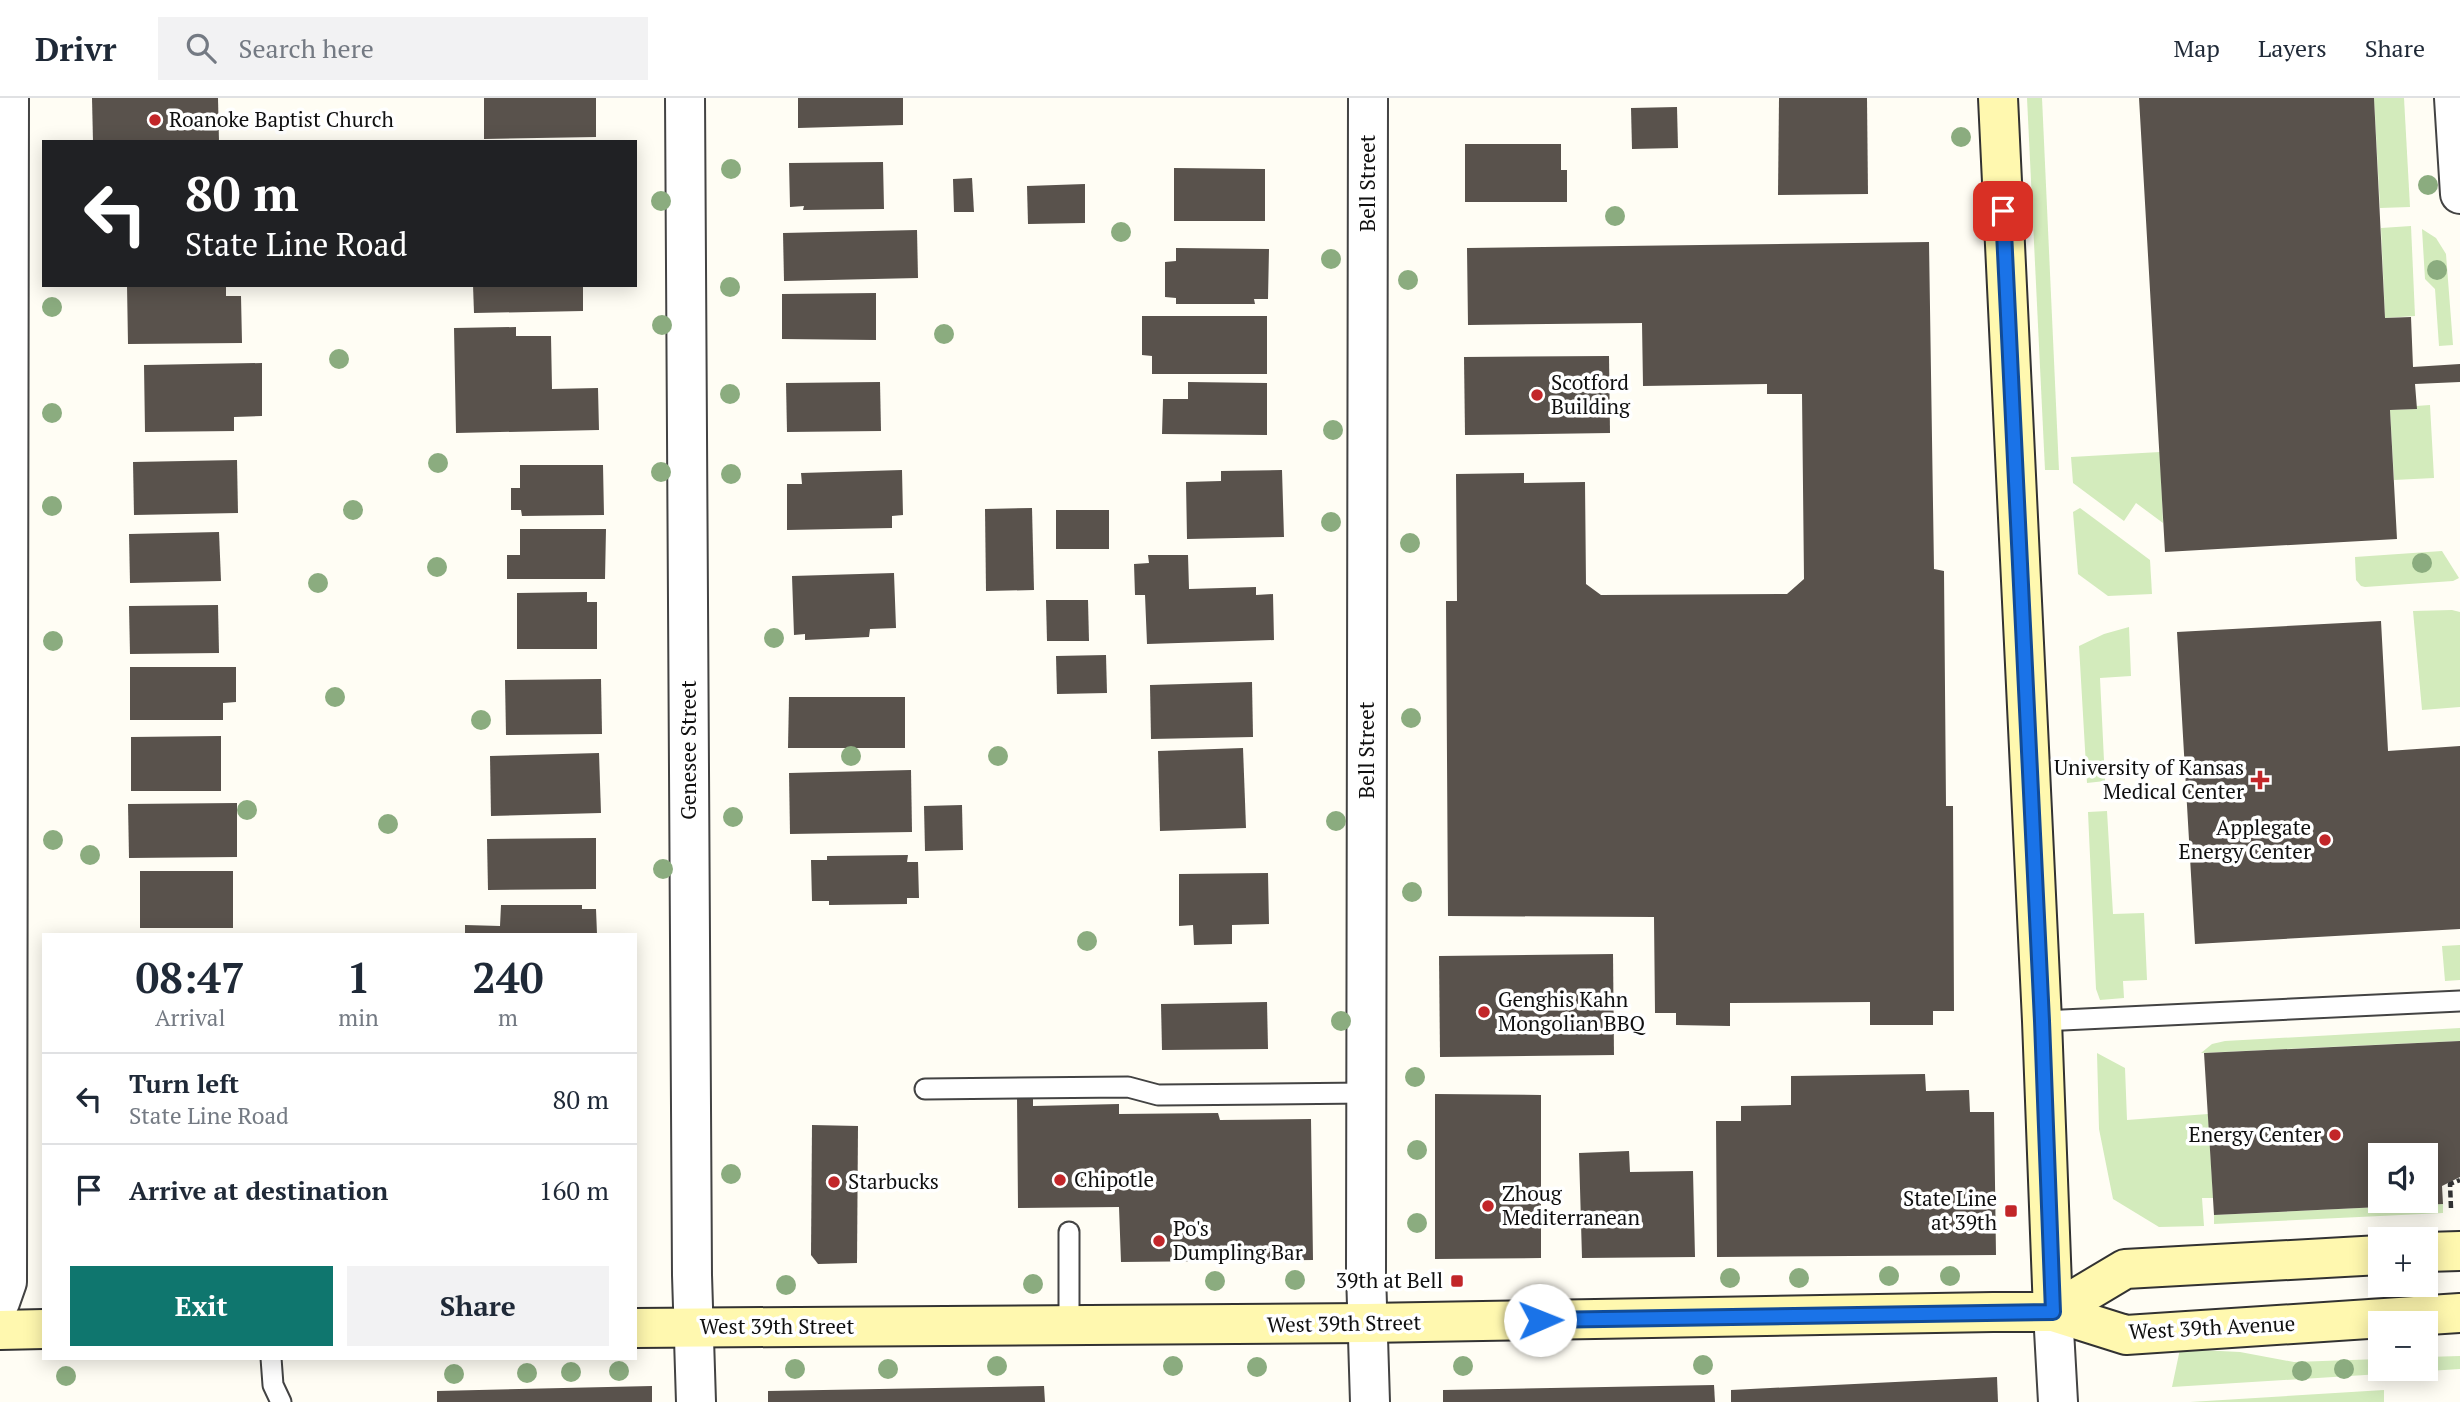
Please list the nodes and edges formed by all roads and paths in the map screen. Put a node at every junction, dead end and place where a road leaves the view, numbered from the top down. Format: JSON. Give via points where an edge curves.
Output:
{"nodes":[{"id":1,"x":9,"y":98,"type":"edge"},
{"id":2,"x":685,"y":98,"type":"edge"},
{"id":3,"x":1368,"y":98,"type":"edge"},
{"id":4,"x":1998,"y":98,"type":"edge"},
{"id":5,"x":2454,"y":98,"type":"edge"},
{"id":6,"x":2460,"y":194,"type":"edge"},
{"id":7,"x":2460,"y":1001,"type":"edge"},
{"id":8,"x":2042,"y":1021,"type":"junction"},
{"id":9,"x":925,"y":1089,"type":"dead end"},
{"id":10,"x":1366,"y":1093,"type":"junction"},
{"id":11,"x":2460,"y":1180,"type":"edge"},
{"id":12,"x":1069,"y":1232,"type":"dead end"},
{"id":13,"x":2456,"y":1236,"type":"edge"},
{"id":14,"x":2438,"y":1246,"type":"edge"},
{"id":15,"x":2368,"y":1256,"type":"edge"},
{"id":16,"x":0,"y":1302,"type":"edge"},
{"id":17,"x":2053,"y":1312,"type":"junction"},
{"id":18,"x":2460,"y":1313,"type":"edge"},
{"id":19,"x":1366,"y":1324,"type":"junction"},
{"id":20,"x":1069,"y":1326,"type":"junction"},
{"id":21,"x":637,"y":1328,"type":"edge"},
{"id":22,"x":692,"y":1328,"type":"junction"},
{"id":23,"x":42,"y":1329,"type":"edge"},
{"id":24,"x":0,"y":1330,"type":"edge"},
{"id":25,"x":271,"y":1360,"type":"edge"},
{"id":26,"x":281,"y":1402,"type":"edge"},
{"id":27,"x":696,"y":1402,"type":"edge"},
{"id":28,"x":1370,"y":1402,"type":"edge"},
{"id":29,"x":2058,"y":1402,"type":"edge"}],
"edges":[{"from":1,"to":16,"type":"street","via":[[7,1282]]},
{"from":2,"to":22,"type":"street","name":"Genesee Street"},
{"from":3,"to":10,"type":"street","name":"Bell Street"},
{"from":4,"to":8,"type":"main road"},
{"from":5,"to":6,"type":"street"},
{"from":7,"to":8,"type":"lane"},
{"from":8,"to":17,"type":"main road"},
{"from":9,"to":10,"type":"lane","via":[[1128,1087],[1158,1095]]},
{"from":10,"to":19,"type":"street","name":"Bell Street"},
{"from":11,"to":13,"type":"path","via":[[2450,1184]]},
{"from":12,"to":20,"type":"lane"},
{"from":13,"to":14,"type":"main road"},
{"from":15,"to":17,"type":"main road","via":[[2125,1269]]},
{"from":17,"to":18,"type":"main road","name":"West 39th Avenue","via":[[2126,1335]]},
{"from":17,"to":19,"type":"main road","name":"West 39th Street"},
{"from":17,"to":29,"type":"street"},
{"from":19,"to":20,"type":"main road","name":"West 39th Street"},
{"from":19,"to":28,"type":"street","name":"Bell Street"},
{"from":20,"to":22,"type":"main road","name":"West 39th Street"},
{"from":21,"to":22,"type":"main road","name":"West 39th Street"},
{"from":22,"to":27,"type":"street","name":"Genesee Street"},
{"from":23,"to":24,"type":"main road"},
{"from":25,"to":26,"type":"lane"}]}
